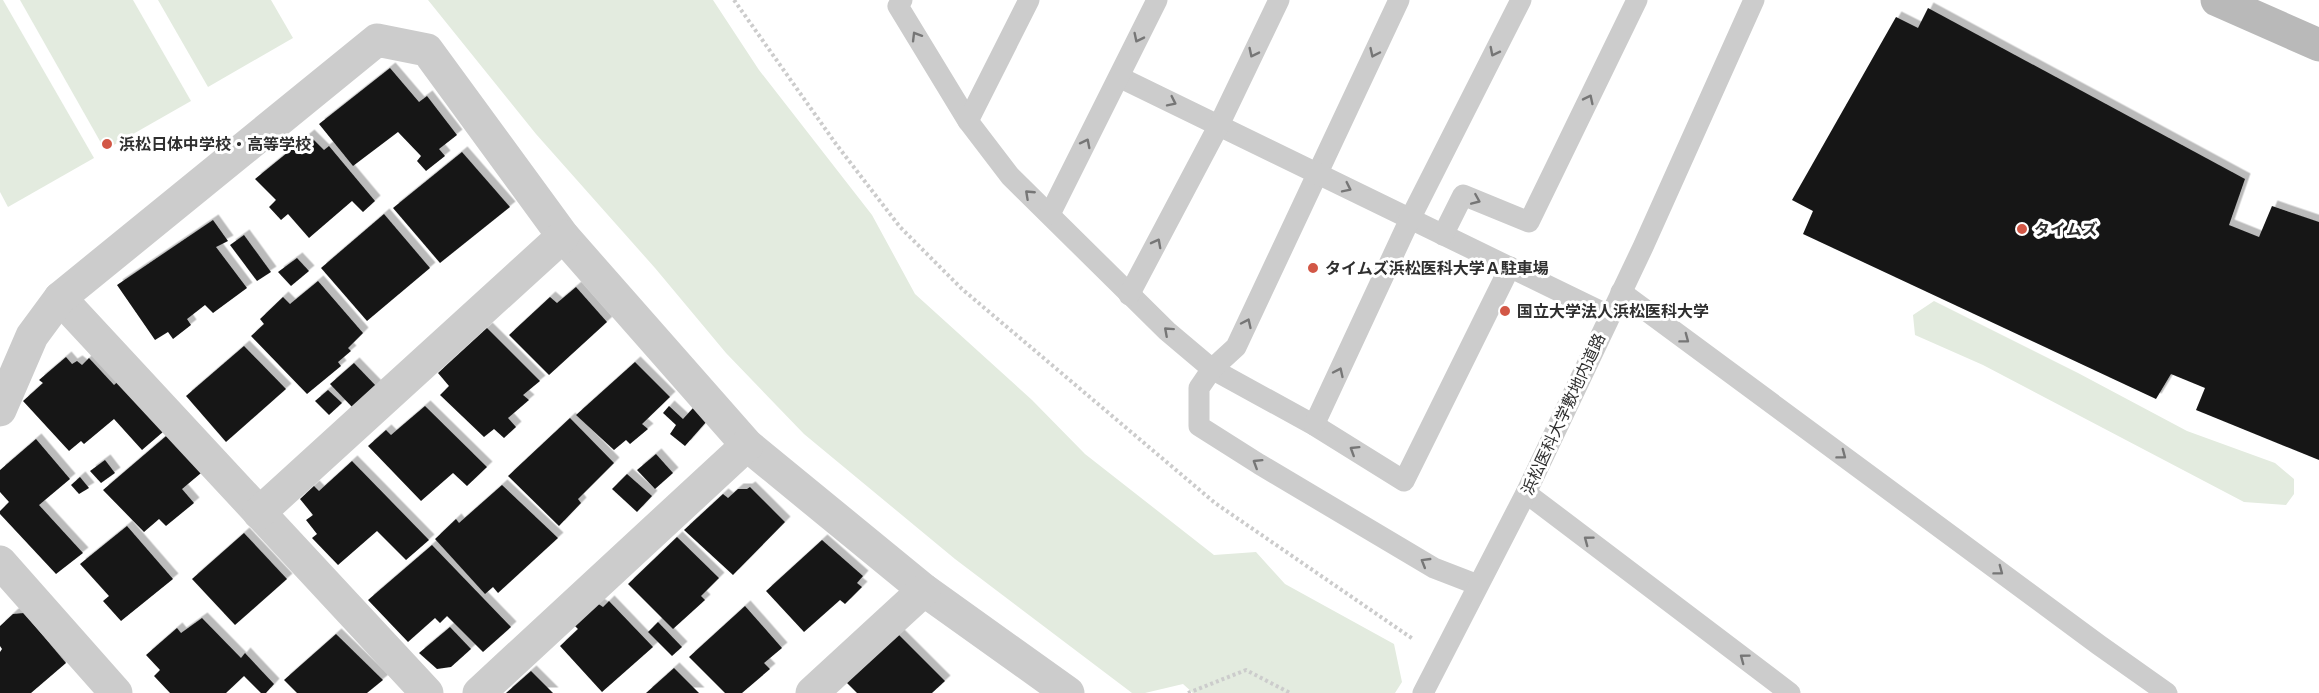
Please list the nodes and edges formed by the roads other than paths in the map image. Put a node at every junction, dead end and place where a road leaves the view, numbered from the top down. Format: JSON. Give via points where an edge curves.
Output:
{"nodes":[{"id":1,"x":902,"y":0,"type":"edge"},
{"id":2,"x":1029,"y":0,"type":"edge"},
{"id":3,"x":1156,"y":0,"type":"edge"},
{"id":4,"x":1279,"y":0,"type":"edge"},
{"id":5,"x":1399,"y":0,"type":"edge"},
{"id":6,"x":1521,"y":0,"type":"edge"},
{"id":7,"x":1637,"y":0,"type":"edge"},
{"id":8,"x":1754,"y":0,"type":"edge"},
{"id":9,"x":2217,"y":0,"type":"edge"},
{"id":10,"x":2319,"y":45,"type":"edge"},
{"id":11,"x":1119,"y":77,"type":"junction"},
{"id":12,"x":968,"y":121,"type":"junction"},
{"id":13,"x":1219,"y":125,"type":"junction"},
{"id":14,"x":1318,"y":173,"type":"junction"},
{"id":15,"x":1050,"y":214,"type":"junction"},
{"id":16,"x":1410,"y":219,"type":"junction"},
{"id":17,"x":1443,"y":235,"type":"junction"},
{"id":18,"x":563,"y":236,"type":"junction"},
{"id":19,"x":1510,"y":267,"type":"junction"},
{"id":20,"x":1622,"y":292,"type":"junction"},
{"id":21,"x":1129,"y":295,"type":"junction"},
{"id":22,"x":60,"y":298,"type":"junction"},
{"id":23,"x":1610,"y":316,"type":"junction"},
{"id":24,"x":1212,"y":369,"type":"junction"},
{"id":25,"x":0,"y":410,"type":"edge"},
{"id":26,"x":1314,"y":425,"type":"junction"},
{"id":27,"x":747,"y":445,"type":"junction"},
{"id":28,"x":1527,"y":493,"type":"junction"},
{"id":29,"x":259,"y":513,"type":"junction"},
{"id":30,"x":0,"y":561,"type":"edge"},
{"id":31,"x":1479,"y":585,"type":"junction"},
{"id":32,"x":924,"y":590,"type":"junction"},
{"id":33,"x":110,"y":691,"type":"edge"},
{"id":34,"x":427,"y":693,"type":"edge"},
{"id":35,"x":479,"y":693,"type":"edge"},
{"id":36,"x":812,"y":693,"type":"edge"},
{"id":37,"x":1068,"y":693,"type":"edge"},
{"id":38,"x":1423,"y":693,"type":"edge"},
{"id":39,"x":1790,"y":693,"type":"edge"},
{"id":40,"x":2167,"y":693,"type":"edge"}],
"edges":[{"from":12,"to":1,"type":"lane","one_way":true,"via":[[898,6]]},
{"from":2,"to":12,"type":"lane"},
{"from":3,"to":11,"type":"lane","one_way":true},
{"from":4,"to":13,"type":"lane","one_way":true},
{"from":5,"to":14,"type":"lane","one_way":true},
{"from":6,"to":16,"type":"lane","one_way":true},
{"from":17,"to":7,"type":"lane","one_way":true,"via":[[1463,195],[1529,222]]},
{"from":8,"to":20,"type":"lane","name":"浜松医科大学敷地内道路"},
{"from":9,"to":10,"type":"street"},
{"from":11,"to":13,"type":"lane","one_way":true},
{"from":15,"to":11,"type":"lane","one_way":true},
{"from":15,"to":12,"type":"lane","one_way":true,"via":[[1010,176]]},
{"from":13,"to":14,"type":"lane"},
{"from":21,"to":13,"type":"lane","one_way":true},
{"from":14,"to":16,"type":"lane","one_way":true},
{"from":24,"to":14,"type":"lane","one_way":true,"via":[[1236,347]]},
{"from":15,"to":21,"type":"lane"},
{"from":16,"to":17,"type":"lane"},
{"from":26,"to":16,"type":"lane","one_way":true},
{"from":17,"to":19,"type":"lane"},
{"from":18,"to":22,"type":"street","via":[[427,50],[376,40]]},
{"from":18,"to":27,"type":"street"},
{"from":18,"to":29,"type":"street"},
{"from":19,"to":23,"type":"lane"},
{"from":19,"to":26,"type":"lane","one_way":true,"via":[[1404,481]]},
{"from":20,"to":23,"type":"lane","name":"浜松医科大学敷地内道路"},
{"from":20,"to":40,"type":"lane","one_way":true},
{"from":24,"to":21,"type":"lane","one_way":true},
{"from":22,"to":25,"type":"street","via":[[32,336]]},
{"from":22,"to":29,"type":"street"},
{"from":23,"to":28,"type":"lane","name":"浜松医科大学敷地内道路"},
{"from":24,"to":26,"type":"lane"},
{"from":31,"to":24,"type":"lane","one_way":true,"via":[[1434,568],[1199,426],[1199,388]]},
{"from":27,"to":32,"type":"street"},
{"from":27,"to":35,"type":"street"},
{"from":28,"to":31,"type":"lane","name":"浜松医科大学敷地内道路"},
{"from":39,"to":28,"type":"lane","one_way":true},
{"from":29,"to":34,"type":"street"},
{"from":30,"to":33,"type":"street"},
{"from":31,"to":38,"type":"lane","name":"浜松医科大学敷地内道路"},
{"from":32,"to":36,"type":"street"},
{"from":32,"to":37,"type":"street"}]}
